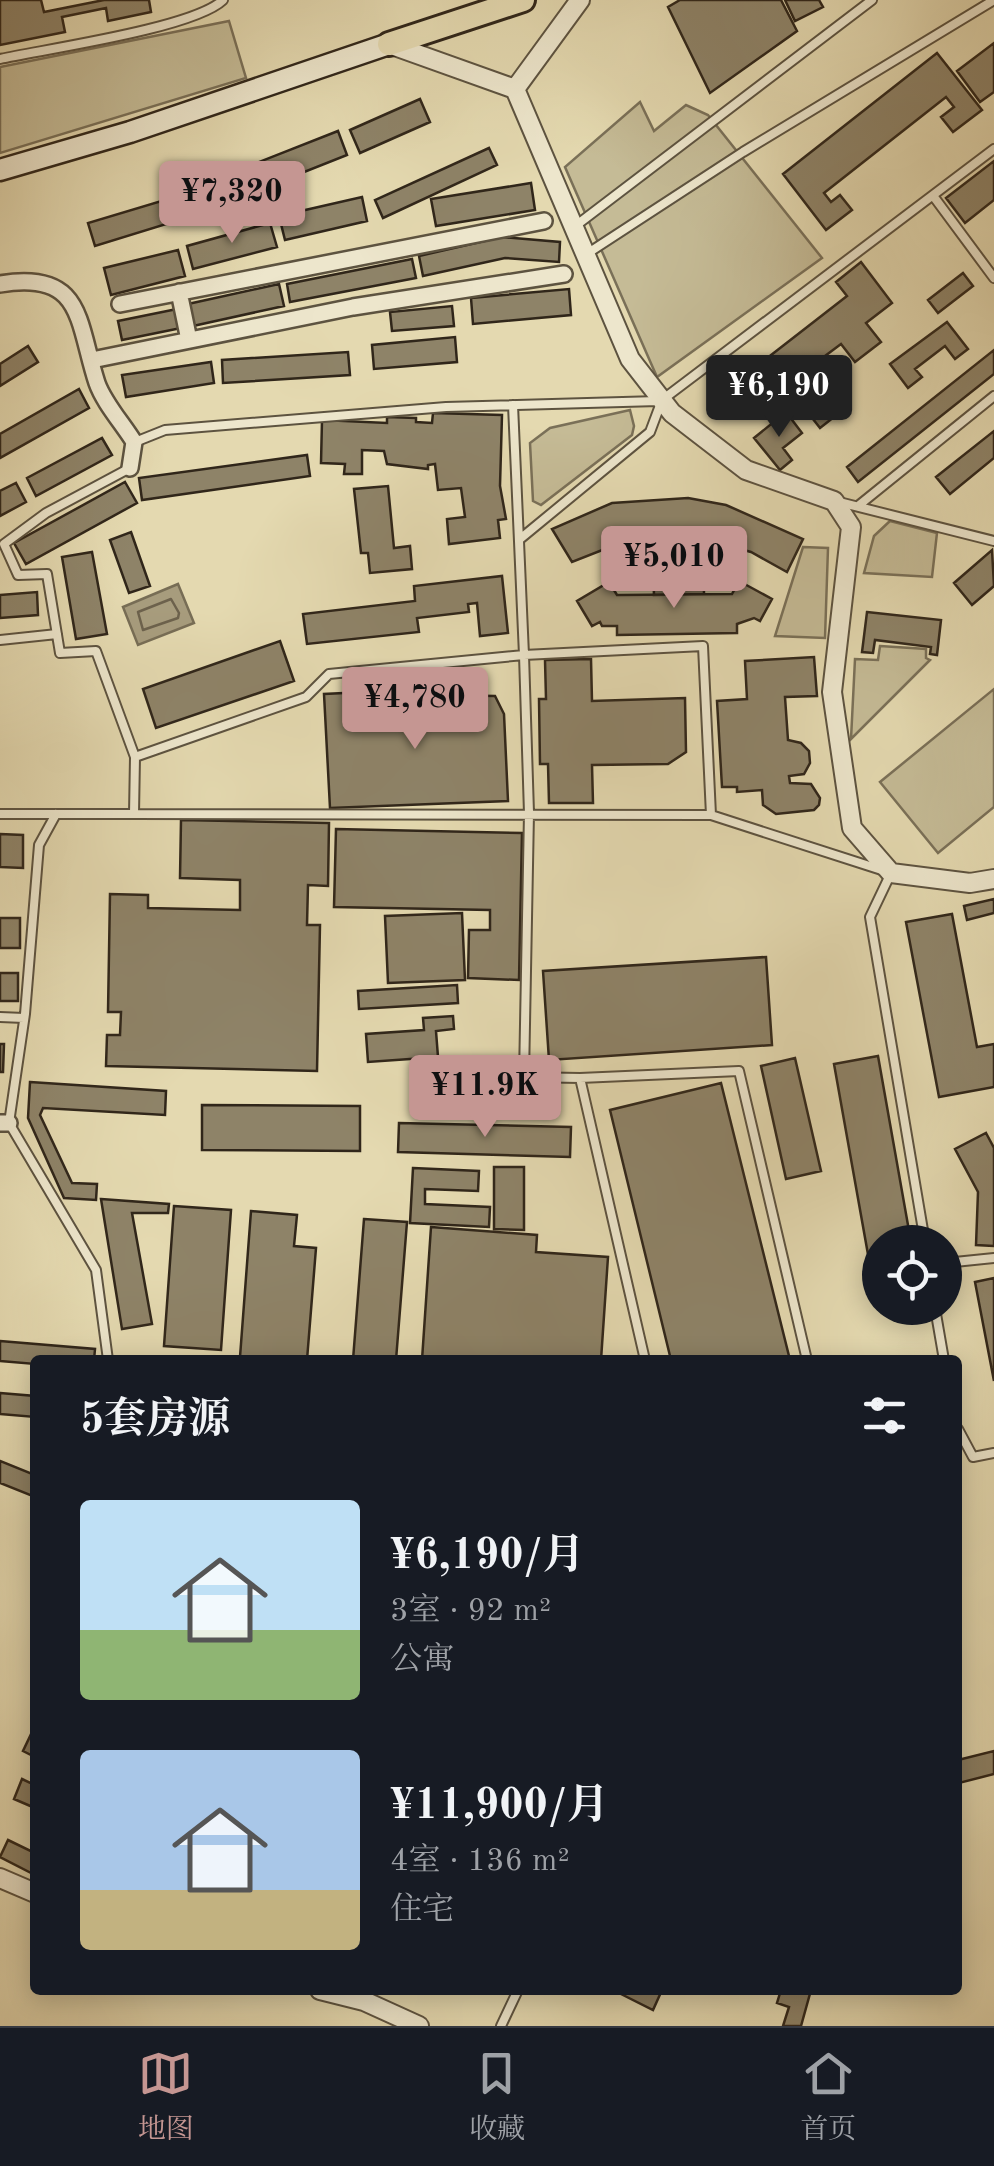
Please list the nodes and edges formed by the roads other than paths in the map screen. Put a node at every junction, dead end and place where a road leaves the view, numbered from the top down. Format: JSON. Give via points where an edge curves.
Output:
{"nodes":[{"id":1,"x":223,"y":0,"type":"edge"},
{"id":2,"x":523,"y":0,"type":"edge"},
{"id":3,"x":580,"y":0,"type":"edge"},
{"id":4,"x":872,"y":0,"type":"edge"},
{"id":5,"x":994,"y":0,"type":"edge"},
{"id":6,"x":389,"y":44,"type":"junction"},
{"id":7,"x":0,"y":58,"type":"edge"},
{"id":8,"x":515,"y":88,"type":"junction"},
{"id":9,"x":994,"y":149,"type":"edge"},
{"id":10,"x":0,"y":170,"type":"edge"},
{"id":11,"x":934,"y":197,"type":"junction"},
{"id":12,"x":544,"y":221,"type":"dead end"},
{"id":13,"x":574,"y":227,"type":"junction"},
{"id":14,"x":586,"y":255,"type":"junction"},
{"id":15,"x":564,"y":274,"type":"dead end"},
{"id":16,"x":994,"y":278,"type":"edge"},
{"id":17,"x":0,"y":284,"type":"edge"},
{"id":18,"x":180,"y":292,"type":"junction"},
{"id":19,"x":120,"y":304,"type":"dead end"},
{"id":20,"x":189,"y":340,"type":"junction"},
{"id":21,"x":92,"y":360,"type":"junction"},
{"id":22,"x":994,"y":396,"type":"edge"},
{"id":23,"x":662,"y":400,"type":"junction"},
{"id":24,"x":514,"y":405,"type":"junction"},
{"id":25,"x":134,"y":442,"type":"junction"},
{"id":26,"x":130,"y":468,"type":"joint"},
{"id":27,"x":834,"y":501,"type":"junction"},
{"id":28,"x":858,"y":506,"type":"junction"},
{"id":29,"x":520,"y":539,"type":"junction"},
{"id":30,"x":994,"y":541,"type":"edge"},
{"id":31,"x":2,"y":546,"type":"edge"},
{"id":32,"x":57,"y":634,"type":"junction"},
{"id":33,"x":0,"y":640,"type":"edge"},
{"id":34,"x":524,"y":655,"type":"junction"},
{"id":35,"x":134,"y":756,"type":"junction"},
{"id":36,"x":529,"y":813,"type":"junction"},
{"id":37,"x":0,"y":814,"type":"edge"},
{"id":38,"x":56,"y":814,"type":"junction"},
{"id":39,"x":134,"y":814,"type":"junction"},
{"id":40,"x":711,"y":815,"type":"junction"},
{"id":41,"x":890,"y":873,"type":"junction"},
{"id":42,"x":994,"y":878,"type":"edge"},
{"id":43,"x":0,"y":1017,"type":"edge"},
{"id":44,"x":24,"y":1018,"type":"junction"},
{"id":45,"x":580,"y":1078,"type":"junction"},
{"id":46,"x":4,"y":1123,"type":"edge"},
{"id":47,"x":921,"y":1225,"type":"edge"},
{"id":48,"x":994,"y":1258,"type":"edge"},
{"id":49,"x":962,"y":1261,"type":"edge"},
{"id":50,"x":939,"y":1325,"type":"edge"},
{"id":51,"x":107,"y":1355,"type":"edge"},
{"id":52,"x":644,"y":1355,"type":"edge"},
{"id":53,"x":806,"y":1355,"type":"edge"},
{"id":54,"x":943,"y":1355,"type":"edge"},
{"id":55,"x":962,"y":1437,"type":"edge"},
{"id":56,"x":994,"y":1453,"type":"edge"},
{"id":57,"x":0,"y":1878,"type":"edge"},
{"id":58,"x":30,"y":1891,"type":"edge"},
{"id":59,"x":340,"y":1995,"type":"edge"},
{"id":60,"x":516,"y":1995,"type":"edge"},
{"id":61,"x":419,"y":2026,"type":"edge"},
{"id":62,"x":502,"y":2026,"type":"edge"}],
"edges":[{"from":1,"to":7,"type":"lane","via":[[185,20]]},
{"from":2,"to":6,"type":"main road"},
{"from":3,"to":8,"type":"street"},
{"from":4,"to":13,"type":"lane"},
{"from":5,"to":14,"type":"lane"},
{"from":6,"to":8,"type":"street"},
{"from":6,"to":10,"type":"main road"},
{"from":8,"to":13,"type":"street"},
{"from":9,"to":11,"type":"lane"},
{"from":11,"to":16,"type":"lane"},
{"from":11,"to":23,"type":"lane"},
{"from":12,"to":18,"type":"street"},
{"from":13,"to":14,"type":"street"},
{"from":14,"to":23,"type":"street","via":[[630,359]]},
{"from":15,"to":20,"type":"street"},
{"from":17,"to":21,"type":"street","via":[[40,281],[64,294]]},
{"from":18,"to":19,"type":"street"},
{"from":18,"to":20,"type":"street"},
{"from":20,"to":21,"type":"street"},
{"from":21,"to":25,"type":"street","via":[[98,386]]},
{"from":22,"to":28,"type":"lane"},
{"from":23,"to":24,"type":"lane"},
{"from":23,"to":27,"type":"street","via":[[746,470]]},
{"from":23,"to":29,"type":"lane","via":[[650,432]]},
{"from":24,"to":25,"type":"lane","via":[[165,430]]},
{"from":24,"to":29,"type":"lane"},
{"from":25,"to":26,"type":"street"},
{"from":26,"to":31,"type":"lane","via":[[46,513]]},
{"from":27,"to":28,"type":"lane"},
{"from":27,"to":41,"type":"street","via":[[851,527],[832,692],[852,828]]},
{"from":28,"to":30,"type":"lane"},
{"from":29,"to":34,"type":"lane"},
{"from":31,"to":32,"type":"lane","via":[[18,574],[47,574]]},
{"from":32,"to":33,"type":"lane"},
{"from":32,"to":35,"type":"lane","via":[[60,652],[96,652]]},
{"from":34,"to":35,"type":"lane","via":[[329,674],[306,697]]},
{"from":34,"to":36,"type":"lane"},
{"from":34,"to":40,"type":"lane","via":[[703,646]]},
{"from":35,"to":39,"type":"lane"},
{"from":36,"to":39,"type":"lane"},
{"from":36,"to":40,"type":"lane"},
{"from":36,"to":45,"type":"lane","via":[[524,1077]]},
{"from":37,"to":38,"type":"lane"},
{"from":38,"to":39,"type":"lane"},
{"from":38,"to":44,"type":"lane","via":[[39,845]]},
{"from":40,"to":41,"type":"lane"},
{"from":41,"to":42,"type":"street","via":[[970,883]]},
{"from":41,"to":47,"type":"lane","via":[[870,917]]},
{"from":43,"to":44,"type":"lane"},
{"from":44,"to":46,"type":"lane"},
{"from":45,"to":52,"type":"lane"},
{"from":45,"to":53,"type":"lane","via":[[739,1071]]},
{"from":46,"to":51,"type":"lane","via":[[96,1270]]},
{"from":48,"to":49,"type":"lane"},
{"from":50,"to":54,"type":"lane"},
{"from":55,"to":56,"type":"lane","via":[[974,1457]]},
{"from":57,"to":58,"type":"street"},
{"from":59,"to":61,"type":"street"},
{"from":60,"to":62,"type":"lane"}]}
